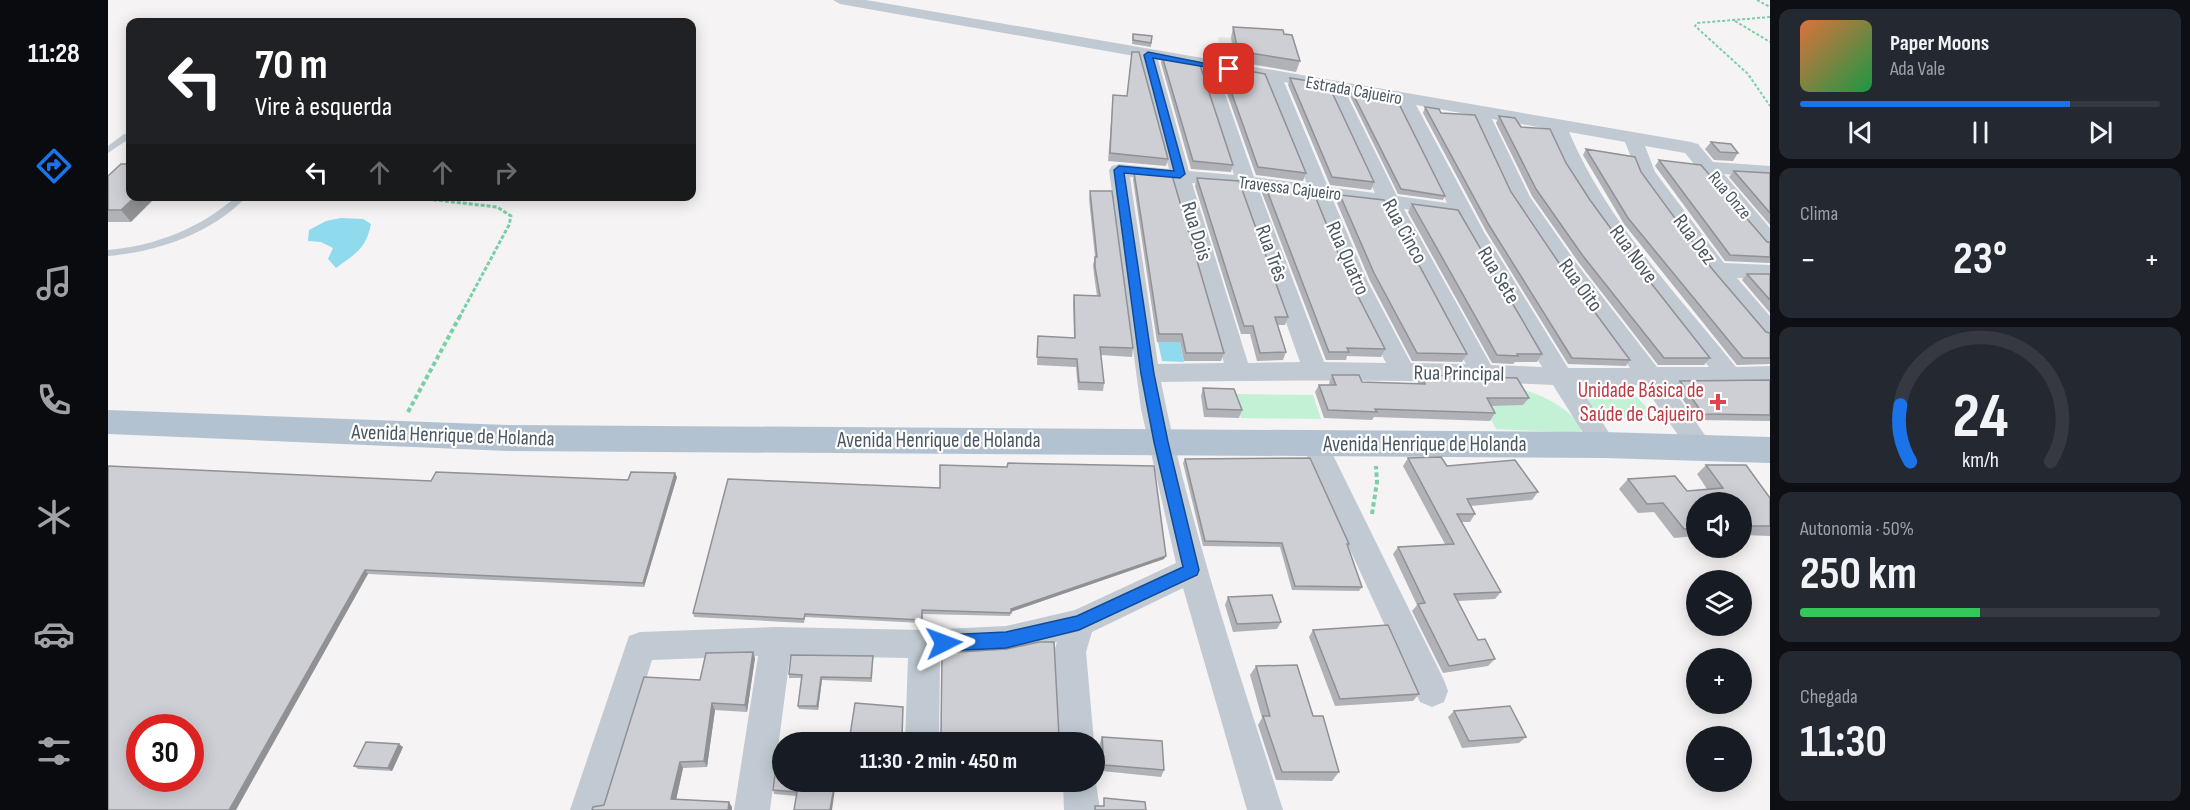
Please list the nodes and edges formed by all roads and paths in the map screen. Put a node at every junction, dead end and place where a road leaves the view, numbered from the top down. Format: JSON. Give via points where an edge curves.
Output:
{"nodes":[{"id":1,"x":840,"y":0,"type":"edge"},
{"id":2,"x":1757,"y":0,"type":"edge"},
{"id":3,"x":1770,"y":7,"type":"edge"},
{"id":4,"x":1770,"y":18,"type":"edge"},
{"id":5,"x":1735,"y":20,"type":"junction"},
{"id":6,"x":1770,"y":42,"type":"edge"},
{"id":7,"x":1148,"y":55,"type":"junction"},
{"id":8,"x":1207,"y":65,"type":"junction"},
{"id":9,"x":1272,"y":75,"type":"junction"},
{"id":10,"x":1334,"y":86,"type":"junction"},
{"id":11,"x":1404,"y":99,"type":"junction"},
{"id":12,"x":1770,"y":106,"type":"edge"},
{"id":13,"x":1479,"y":111,"type":"junction"},
{"id":14,"x":1556,"y":124,"type":"junction"},
{"id":15,"x":126,"y":137,"type":"edge"},
{"id":16,"x":1633,"y":138,"type":"junction"},
{"id":17,"x":1691,"y":148,"type":"joint"},
{"id":18,"x":108,"y":150,"type":"edge"},
{"id":19,"x":1707,"y":167,"type":"junction"},
{"id":20,"x":1770,"y":172,"type":"edge"},
{"id":21,"x":1180,"y":174,"type":"junction"},
{"id":22,"x":1246,"y":182,"type":"junction"},
{"id":23,"x":1319,"y":191,"type":"junction"},
{"id":24,"x":238,"y":201,"type":"edge"},
{"id":25,"x":444,"y":201,"type":"edge"},
{"id":26,"x":1389,"y":201,"type":"junction"},
{"id":27,"x":1461,"y":211,"type":"junction"},
{"id":28,"x":1770,"y":241,"type":"edge"},
{"id":29,"x":108,"y":253,"type":"edge"},
{"id":30,"x":1718,"y":270,"type":"junction"},
{"id":31,"x":1770,"y":272,"type":"edge"},
{"id":32,"x":1770,"y":331,"type":"edge"},
{"id":33,"x":1238,"y":371,"type":"junction"},
{"id":34,"x":1315,"y":371,"type":"junction"},
{"id":35,"x":1403,"y":372,"type":"junction"},
{"id":36,"x":1483,"y":373,"type":"junction"},
{"id":37,"x":1148,"y":374,"type":"junction"},
{"id":38,"x":1728,"y":374,"type":"junction"},
{"id":39,"x":1770,"y":375,"type":"edge"},
{"id":40,"x":1650,"y":376,"type":"junction"},
{"id":41,"x":1560,"y":377,"type":"junction"},
{"id":42,"x":108,"y":422,"type":"edge"},
{"id":43,"x":396,"y":434,"type":"junction"},
{"id":44,"x":1161,"y":442,"type":"junction"},
{"id":45,"x":1314,"y":443,"type":"junction"},
{"id":46,"x":1374,"y":444,"type":"junction"},
{"id":47,"x":1604,"y":445,"type":"junction"},
{"id":48,"x":1701,"y":448,"type":"junction"},
{"id":49,"x":1770,"y":450,"type":"edge"},
{"id":50,"x":1360,"y":539,"type":"junction"},
{"id":51,"x":1191,"y":570,"type":"junction"},
{"id":52,"x":1079,"y":623,"type":"junction"},
{"id":53,"x":776,"y":641,"type":"junction"},
{"id":54,"x":924,"y":644,"type":"junction"},
{"id":55,"x":1432,"y":691,"type":"dead end"},
{"id":56,"x":922,"y":732,"type":"edge"},
{"id":57,"x":1076,"y":732,"type":"edge"},
{"id":58,"x":1081,"y":792,"type":"edge"},
{"id":59,"x":588,"y":810,"type":"edge"},
{"id":60,"x":752,"y":810,"type":"edge"},
{"id":61,"x":1082,"y":810,"type":"edge"},
{"id":62,"x":1265,"y":810,"type":"edge"}],
"edges":[{"from":1,"to":7,"type":"street","name":"Estrada Cajueiro"},
{"from":2,"to":3,"type":"path"},
{"from":4,"to":5,"type":"path"},
{"from":5,"to":6,"type":"path"},
{"from":5,"to":12,"type":"path","via":[[1695,26],[1748,74]]},
{"from":7,"to":8,"type":"street","name":"Estrada Cajueiro"},
{"from":7,"to":21,"type":"street","name":"Rua Dois"},
{"from":8,"to":9,"type":"street","name":"Estrada Cajueiro"},
{"from":8,"to":22,"type":"street","name":"Rua Três"},
{"from":9,"to":10,"type":"street","name":"Estrada Cajueiro"},
{"from":9,"to":23,"type":"street","name":"Rua Quatro"},
{"from":10,"to":11,"type":"street","name":"Estrada Cajueiro"},
{"from":10,"to":26,"type":"street","name":"Rua Cinco"},
{"from":11,"to":13,"type":"street","name":"Estrada Cajueiro"},
{"from":11,"to":27,"type":"street","name":"Rua Sete"},
{"from":13,"to":14,"type":"street","name":"Estrada Cajueiro"},
{"from":13,"to":40,"type":"street","name":"Rua Oito","via":[[1520,197]]},
{"from":14,"to":16,"type":"street","name":"Estrada Cajueiro"},
{"from":14,"to":38,"type":"street","name":"Rua Nove","via":[[1574,168],[1598,205]]},
{"from":15,"to":18,"type":"lane"},
{"from":16,"to":17,"type":"street","name":"Estrada Cajueiro"},
{"from":16,"to":30,"type":"street","name":"Rua Dez","via":[[1646,173]]},
{"from":17,"to":19,"type":"street","name":"Rua Onze"},
{"from":19,"to":20,"type":"street"},
{"from":19,"to":28,"type":"street","name":"Rua Onze"},
{"from":21,"to":22,"type":"street","name":"Travessa Cajueiro"},
{"from":21,"to":33,"type":"street","name":"Rua Dois"},
{"from":21,"to":37,"type":"street","name":"Travessa Cajueiro","via":[[1119,170]]},
{"from":22,"to":23,"type":"street","name":"Travessa Cajueiro"},
{"from":22,"to":34,"type":"street","name":"Rua Três"},
{"from":23,"to":26,"type":"street","name":"Travessa Cajueiro"},
{"from":23,"to":35,"type":"street","name":"Rua Quatro","via":[[1357,282]]},
{"from":24,"to":29,"type":"lane","via":[[229,211],[180,237]]},
{"from":25,"to":43,"type":"path","via":[[497,207],[511,216]]},
{"from":26,"to":27,"type":"street","name":"Travessa Cajueiro"},
{"from":26,"to":36,"type":"street","name":"Rua Cinco"},
{"from":27,"to":41,"type":"street","name":"Rua Sete"},
{"from":30,"to":31,"type":"street"},
{"from":30,"to":32,"type":"street","name":"Rua Dez"},
{"from":33,"to":34,"type":"street","name":"Rua Principal"},
{"from":33,"to":37,"type":"street","name":"Rua Principal"},
{"from":34,"to":35,"type":"street","name":"Rua Principal"},
{"from":35,"to":36,"type":"street","name":"Rua Principal"},
{"from":36,"to":41,"type":"street","name":"Rua Principal"},
{"from":37,"to":44,"type":"street"},
{"from":38,"to":39,"type":"street","name":"Rua Principal"},
{"from":38,"to":40,"type":"street","name":"Rua Principal"},
{"from":40,"to":41,"type":"street","name":"Rua Principal"},
{"from":40,"to":48,"type":"street","name":"Rua Oito"},
{"from":41,"to":47,"type":"street","name":"Rua Sete"},
{"from":42,"to":43,"type":"main road","name":"Avenida Henrique de Holanda"},
{"from":43,"to":44,"type":"main road","name":"Avenida Henrique de Holanda"},
{"from":44,"to":45,"type":"main road","name":"Avenida Henrique de Holanda"},
{"from":44,"to":51,"type":"street"},
{"from":45,"to":46,"type":"main road","name":"Avenida Henrique de Holanda"},
{"from":45,"to":50,"type":"street"},
{"from":46,"to":47,"type":"main road","name":"Avenida Henrique de Holanda"},
{"from":46,"to":50,"type":"path","via":[[1375,509]]},
{"from":47,"to":48,"type":"main road","name":"Avenida Henrique de Holanda"},
{"from":48,"to":49,"type":"main road","name":"Avenida Henrique de Holanda"},
{"from":50,"to":55,"type":"street"},
{"from":51,"to":52,"type":"street"},
{"from":51,"to":62,"type":"street"},
{"from":52,"to":54,"type":"street","via":[[1006,640]]},
{"from":52,"to":57,"type":"street","via":[[1070,652]]},
{"from":53,"to":54,"type":"street"},
{"from":53,"to":59,"type":"street","via":[[640,646]]},
{"from":53,"to":60,"type":"street"},
{"from":54,"to":56,"type":"street"},
{"from":58,"to":61,"type":"street"}]}
